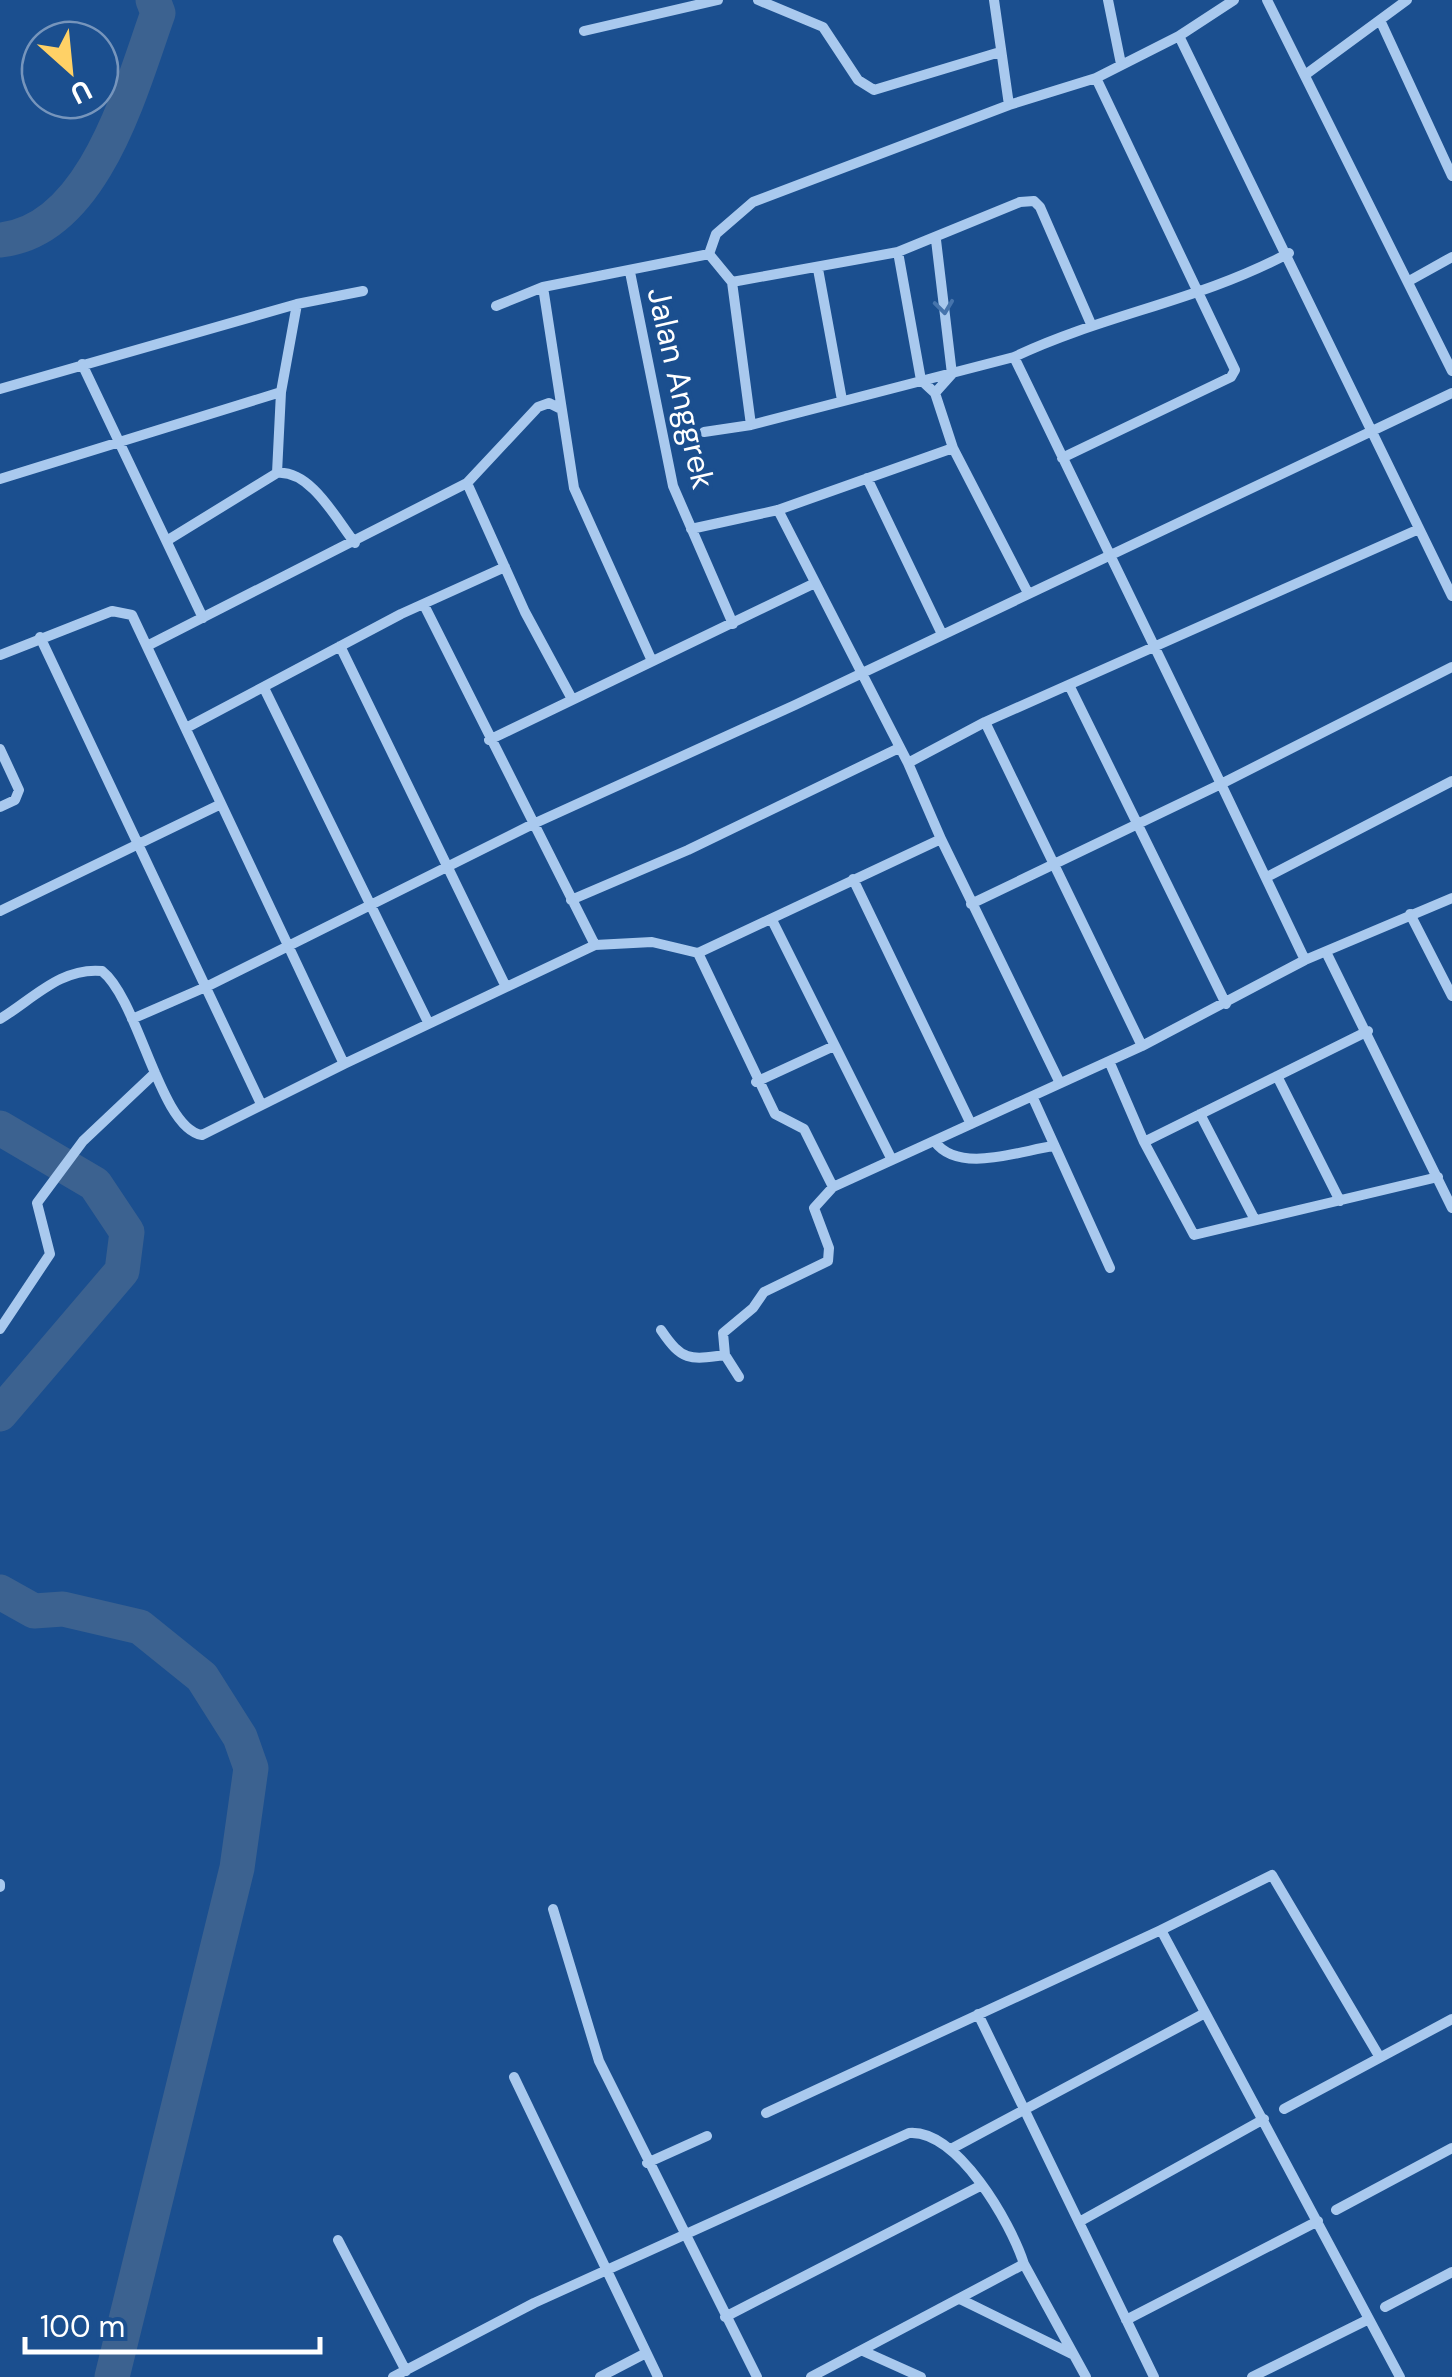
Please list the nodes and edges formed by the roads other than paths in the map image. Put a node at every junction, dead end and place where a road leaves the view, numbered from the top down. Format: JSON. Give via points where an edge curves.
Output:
{"nodes":[{"id":1,"x":718,"y":0,"type":"edge"},
{"id":2,"x":758,"y":0,"type":"edge"},
{"id":3,"x":994,"y":0,"type":"edge"},
{"id":4,"x":1108,"y":0,"type":"edge"},
{"id":5,"x":1234,"y":0,"type":"edge"},
{"id":6,"x":1267,"y":0,"type":"edge"},
{"id":7,"x":1407,"y":0,"type":"edge"},
{"id":8,"x":1380,"y":20,"type":"junction"},
{"id":9,"x":584,"y":30,"type":"dead end"},
{"id":10,"x":1179,"y":36,"type":"junction"},
{"id":11,"x":1000,"y":52,"type":"junction"},
{"id":12,"x":1121,"y":64,"type":"junction"},
{"id":13,"x":1306,"y":76,"type":"junction"},
{"id":14,"x":1096,"y":78,"type":"junction"},
{"id":15,"x":1009,"y":105,"type":"junction"},
{"id":16,"x":1452,"y":176,"type":"edge"},
{"id":17,"x":936,"y":240,"type":"junction"},
{"id":18,"x":898,"y":252,"type":"junction"},
{"id":19,"x":709,"y":254,"type":"junction"},
{"id":20,"x":1289,"y":254,"type":"junction"},
{"id":21,"x":1452,"y":257,"type":"edge"},
{"id":22,"x":818,"y":269,"type":"junction"},
{"id":23,"x":630,"y":272,"type":"junction"},
{"id":24,"x":1409,"y":280,"type":"junction"},
{"id":25,"x":732,"y":282,"type":"junction"},
{"id":26,"x":543,"y":288,"type":"junction"},
{"id":27,"x":363,"y":291,"type":"dead end"},
{"id":28,"x":1198,"y":296,"type":"junction"},
{"id":29,"x":297,"y":304,"type":"junction"},
{"id":30,"x":496,"y":306,"type":"dead end"},
{"id":31,"x":1090,"y":324,"type":"junction"},
{"id":32,"x":1014,"y":357,"type":"junction"},
{"id":33,"x":82,"y":364,"type":"junction"},
{"id":34,"x":1452,"y":371,"type":"edge"},
{"id":35,"x":952,"y":374,"type":"junction"},
{"id":36,"x":921,"y":380,"type":"junction"},
{"id":37,"x":0,"y":389,"type":"edge"},
{"id":38,"x":281,"y":392,"type":"junction"},
{"id":39,"x":935,"y":393,"type":"junction"},
{"id":40,"x":1452,"y":393,"type":"edge"},
{"id":41,"x":842,"y":400,"type":"junction"},
{"id":42,"x":560,"y":408,"type":"junction"},
{"id":43,"x":751,"y":424,"type":"junction"},
{"id":44,"x":704,"y":432,"type":"dead end"},
{"id":45,"x":1373,"y":433,"type":"junction"},
{"id":46,"x":122,"y":443,"type":"junction"},
{"id":47,"x":954,"y":448,"type":"junction"},
{"id":48,"x":1062,"y":458,"type":"junction"},
{"id":49,"x":277,"y":473,"type":"junction"},
{"id":50,"x":867,"y":478,"type":"junction"},
{"id":51,"x":0,"y":479,"type":"edge"},
{"id":52,"x":467,"y":483,"type":"junction"},
{"id":53,"x":778,"y":510,"type":"junction"},
{"id":54,"x":691,"y":529,"type":"junction"},
{"id":55,"x":1419,"y":529,"type":"junction"},
{"id":56,"x":168,"y":540,"type":"junction"},
{"id":57,"x":355,"y":543,"type":"junction"},
{"id":58,"x":1110,"y":556,"type":"junction"},
{"id":59,"x":504,"y":567,"type":"junction"},
{"id":60,"x":815,"y":583,"type":"junction"},
{"id":61,"x":1028,"y":593,"type":"junction"},
{"id":62,"x":1452,"y":596,"type":"edge"},
{"id":63,"x":424,"y":604,"type":"junction"},
{"id":64,"x":202,"y":618,"type":"junction"},
{"id":65,"x":734,"y":624,"type":"junction"},
{"id":66,"x":941,"y":632,"type":"junction"},
{"id":67,"x":40,"y":637,"type":"junction"},
{"id":68,"x":148,"y":646,"type":"junction"},
{"id":69,"x":340,"y":646,"type":"junction"},
{"id":70,"x":1154,"y":646,"type":"junction"},
{"id":71,"x":0,"y":655,"type":"edge"},
{"id":72,"x":652,"y":661,"type":"junction"},
{"id":73,"x":1452,"y":667,"type":"edge"},
{"id":74,"x":860,"y":674,"type":"junction"},
{"id":75,"x":1069,"y":685,"type":"junction"},
{"id":76,"x":264,"y":688,"type":"junction"},
{"id":77,"x":572,"y":699,"type":"junction"},
{"id":78,"x":986,"y":722,"type":"junction"},
{"id":79,"x":186,"y":728,"type":"junction"},
{"id":80,"x":489,"y":740,"type":"junction"},
{"id":81,"x":899,"y":748,"type":"junction"},
{"id":82,"x":0,"y":749,"type":"edge"},
{"id":83,"x":908,"y":764,"type":"junction"},
{"id":84,"x":1452,"y":780,"type":"edge"},
{"id":85,"x":1221,"y":784,"type":"junction"},
{"id":86,"x":219,"y":805,"type":"junction"},
{"id":87,"x":0,"y":808,"type":"edge"},
{"id":88,"x":530,"y":824,"type":"junction"},
{"id":89,"x":1136,"y":824,"type":"junction"},
{"id":90,"x":941,"y":839,"type":"junction"},
{"id":91,"x":140,"y":845,"type":"junction"},
{"id":92,"x":1054,"y":862,"type":"junction"},
{"id":93,"x":448,"y":866,"type":"junction"},
{"id":94,"x":1267,"y":876,"type":"junction"},
{"id":95,"x":853,"y":879,"type":"junction"},
{"id":96,"x":1452,"y":898,"type":"edge"},
{"id":97,"x":572,"y":900,"type":"junction"},
{"id":98,"x":368,"y":904,"type":"junction"},
{"id":99,"x":971,"y":904,"type":"junction"},
{"id":100,"x":0,"y":911,"type":"edge"},
{"id":101,"x":1410,"y":914,"type":"junction"},
{"id":102,"x":772,"y":920,"type":"junction"},
{"id":103,"x":284,"y":945,"type":"junction"},
{"id":104,"x":595,"y":945,"type":"junction"},
{"id":105,"x":698,"y":952,"type":"junction"},
{"id":106,"x":1326,"y":952,"type":"junction"},
{"id":107,"x":1305,"y":960,"type":"junction"},
{"id":108,"x":208,"y":986,"type":"junction"},
{"id":109,"x":506,"y":987,"type":"junction"},
{"id":110,"x":1452,"y":996,"type":"edge"},
{"id":111,"x":1226,"y":1004,"type":"junction"},
{"id":112,"x":0,"y":1019,"type":"edge"},
{"id":113,"x":132,"y":1019,"type":"junction"},
{"id":114,"x":428,"y":1022,"type":"junction"},
{"id":115,"x":1368,"y":1032,"type":"junction"},
{"id":116,"x":834,"y":1046,"type":"junction"},
{"id":117,"x":1142,"y":1046,"type":"junction"},
{"id":118,"x":1109,"y":1061,"type":"junction"},
{"id":119,"x":344,"y":1064,"type":"junction"},
{"id":120,"x":155,"y":1073,"type":"junction"},
{"id":121,"x":1277,"y":1076,"type":"junction"},
{"id":122,"x":1059,"y":1081,"type":"junction"},
{"id":123,"x":756,"y":1082,"type":"junction"},
{"id":124,"x":1032,"y":1098,"type":"junction"},
{"id":125,"x":261,"y":1104,"type":"junction"},
{"id":126,"x":1200,"y":1114,"type":"junction"},
{"id":127,"x":971,"y":1124,"type":"junction"},
{"id":128,"x":935,"y":1142,"type":"junction"},
{"id":129,"x":1144,"y":1142,"type":"junction"},
{"id":130,"x":1053,"y":1146,"type":"junction"},
{"id":131,"x":892,"y":1160,"type":"junction"},
{"id":132,"x":1438,"y":1177,"type":"junction"},
{"id":133,"x":833,"y":1186,"type":"junction"},
{"id":134,"x":1340,"y":1201,"type":"junction"},
{"id":135,"x":1452,"y":1208,"type":"edge"},
{"id":136,"x":1255,"y":1220,"type":"junction"},
{"id":137,"x":1110,"y":1268,"type":"dead end"},
{"id":138,"x":0,"y":1330,"type":"edge"},
{"id":139,"x":660,"y":1330,"type":"dead end"},
{"id":140,"x":725,"y":1355,"type":"junction"},
{"id":141,"x":740,"y":1377,"type":"dead end"},
{"id":142,"x":553,"y":1909,"type":"dead end"},
{"id":143,"x":1160,"y":1930,"type":"junction"},
{"id":144,"x":1205,"y":2012,"type":"junction"},
{"id":145,"x":978,"y":2014,"type":"junction"},
{"id":146,"x":1452,"y":2020,"type":"edge"},
{"id":147,"x":1379,"y":2056,"type":"junction"},
{"id":148,"x":514,"y":2077,"type":"dead end"},
{"id":149,"x":1284,"y":2109,"type":"dead end"},
{"id":150,"x":1024,"y":2110,"type":"junction"},
{"id":151,"x":766,"y":2113,"type":"dead end"},
{"id":152,"x":1264,"y":2119,"type":"junction"},
{"id":153,"x":707,"y":2136,"type":"dead end"},
{"id":154,"x":1452,"y":2148,"type":"edge"},
{"id":155,"x":951,"y":2149,"type":"junction"},
{"id":156,"x":647,"y":2163,"type":"junction"},
{"id":157,"x":982,"y":2185,"type":"junction"},
{"id":158,"x":1336,"y":2210,"type":"dead end"},
{"id":159,"x":1318,"y":2221,"type":"junction"},
{"id":160,"x":1079,"y":2222,"type":"junction"},
{"id":161,"x":684,"y":2233,"type":"junction"},
{"id":162,"x":338,"y":2240,"type":"dead end"},
{"id":163,"x":1024,"y":2264,"type":"junction"},
{"id":164,"x":604,"y":2271,"type":"junction"},
{"id":165,"x":1452,"y":2272,"type":"edge"},
{"id":166,"x":962,"y":2300,"type":"junction"},
{"id":167,"x":1384,"y":2307,"type":"dead end"},
{"id":168,"x":725,"y":2317,"type":"junction"},
{"id":169,"x":1126,"y":2320,"type":"junction"},
{"id":170,"x":1366,"y":2320,"type":"junction"},
{"id":171,"x":863,"y":2351,"type":"junction"},
{"id":172,"x":646,"y":2353,"type":"junction"},
{"id":173,"x":1075,"y":2356,"type":"junction"},
{"id":174,"x":406,"y":2371,"type":"junction"},
{"id":175,"x":393,"y":2377,"type":"edge"},
{"id":176,"x":600,"y":2377,"type":"edge"},
{"id":177,"x":658,"y":2377,"type":"edge"},
{"id":178,"x":757,"y":2377,"type":"edge"},
{"id":179,"x":811,"y":2377,"type":"edge"},
{"id":180,"x":920,"y":2377,"type":"edge"},
{"id":181,"x":1086,"y":2377,"type":"edge"},
{"id":182,"x":1154,"y":2377,"type":"edge"},
{"id":183,"x":1252,"y":2377,"type":"edge"},
{"id":184,"x":1400,"y":2377,"type":"edge"}],
"edges":[{"from":1,"to":9,"type":"street"},
{"from":2,"to":11,"type":"street","via":[[823,27],[858,80],[874,90]]},
{"from":3,"to":11,"type":"street"},
{"from":4,"to":12,"type":"street"},
{"from":5,"to":10,"type":"street"},
{"from":6,"to":13,"type":"street"},
{"from":7,"to":8,"type":"street"},
{"from":8,"to":13,"type":"street"},
{"from":8,"to":16,"type":"street"},
{"from":10,"to":12,"type":"street"},
{"from":10,"to":20,"type":"street"},
{"from":11,"to":15,"type":"street"},
{"from":12,"to":14,"type":"street"},
{"from":13,"to":24,"type":"street"},
{"from":14,"to":15,"type":"street"},
{"from":14,"to":28,"type":"street"},
{"from":15,"to":19,"type":"street","via":[[753,202],[716,234]]},
{"from":17,"to":18,"type":"street"},
{"from":17,"to":31,"type":"street","via":[[1020,202],[1034,202]]},
{"from":17,"to":35,"type":"street","one_way":true},
{"from":18,"to":22,"type":"street"},
{"from":18,"to":36,"type":"street"},
{"from":19,"to":23,"type":"street"},
{"from":19,"to":25,"type":"street"},
{"from":20,"to":28,"type":"street"},
{"from":20,"to":45,"type":"street"},
{"from":21,"to":24,"type":"street"},
{"from":22,"to":25,"type":"street"},
{"from":22,"to":41,"type":"street"},
{"from":23,"to":26,"type":"street"},
{"from":23,"to":54,"type":"street","name":"Jalan Anggrek","via":[[660,438]]},
{"from":24,"to":34,"type":"street"},
{"from":25,"to":43,"type":"street"},
{"from":26,"to":30,"type":"street"},
{"from":26,"to":42,"type":"street"},
{"from":27,"to":29,"type":"street"},
{"from":28,"to":31,"type":"street"},
{"from":28,"to":48,"type":"street","via":[[1234,362],[1231,377]]},
{"from":29,"to":33,"type":"street"},
{"from":29,"to":38,"type":"street"},
{"from":31,"to":32,"type":"street"},
{"from":32,"to":35,"type":"street"},
{"from":32,"to":48,"type":"street"},
{"from":33,"to":37,"type":"street"},
{"from":33,"to":46,"type":"street"},
{"from":35,"to":36,"type":"street"},
{"from":35,"to":39,"type":"street"},
{"from":36,"to":39,"type":"street"},
{"from":36,"to":41,"type":"street"},
{"from":38,"to":46,"type":"street"},
{"from":38,"to":49,"type":"street"},
{"from":39,"to":47,"type":"street"},
{"from":40,"to":45,"type":"street"},
{"from":41,"to":43,"type":"street"},
{"from":42,"to":52,"type":"street","via":[[538,408]]},
{"from":42,"to":72,"type":"street","via":[[582,511]]},
{"from":43,"to":44,"type":"street"},
{"from":45,"to":55,"type":"street"},
{"from":45,"to":58,"type":"street"},
{"from":46,"to":51,"type":"street"},
{"from":46,"to":56,"type":"street"},
{"from":47,"to":50,"type":"street"},
{"from":47,"to":61,"type":"street"},
{"from":48,"to":58,"type":"street"},
{"from":49,"to":56,"type":"street"},
{"from":49,"to":57,"type":"street","via":[[303,479]]},
{"from":50,"to":53,"type":"street"},
{"from":50,"to":66,"type":"street"},
{"from":52,"to":57,"type":"street"},
{"from":52,"to":59,"type":"street"},
{"from":53,"to":54,"type":"street"},
{"from":53,"to":60,"type":"street"},
{"from":54,"to":65,"type":"street","name":"Jalan Anggrek"},
{"from":55,"to":62,"type":"street"},
{"from":55,"to":70,"type":"street"},
{"from":56,"to":64,"type":"street"},
{"from":57,"to":64,"type":"street"},
{"from":58,"to":61,"type":"street"},
{"from":58,"to":70,"type":"street"},
{"from":59,"to":63,"type":"street"},
{"from":59,"to":77,"type":"street"},
{"from":60,"to":65,"type":"street"},
{"from":60,"to":74,"type":"street"},
{"from":61,"to":66,"type":"street"},
{"from":63,"to":69,"type":"street"},
{"from":63,"to":80,"type":"street"},
{"from":64,"to":68,"type":"street"},
{"from":65,"to":72,"type":"street"},
{"from":66,"to":74,"type":"street"},
{"from":67,"to":68,"type":"street","via":[[124,611]]},
{"from":67,"to":71,"type":"street"},
{"from":67,"to":91,"type":"street"},
{"from":68,"to":79,"type":"street"},
{"from":69,"to":76,"type":"street"},
{"from":69,"to":93,"type":"street"},
{"from":70,"to":75,"type":"street"},
{"from":70,"to":85,"type":"street"},
{"from":72,"to":77,"type":"street"},
{"from":73,"to":85,"type":"street"},
{"from":74,"to":81,"type":"street"},
{"from":74,"to":88,"type":"street"},
{"from":75,"to":78,"type":"street"},
{"from":75,"to":89,"type":"street"},
{"from":76,"to":79,"type":"street"},
{"from":76,"to":98,"type":"street"},
{"from":77,"to":80,"type":"street"},
{"from":78,"to":83,"type":"street"},
{"from":78,"to":92,"type":"street"},
{"from":79,"to":86,"type":"street"},
{"from":80,"to":88,"type":"street"},
{"from":81,"to":83,"type":"street"},
{"from":81,"to":97,"type":"street"},
{"from":82,"to":87,"type":"street","via":[[19,790]]},
{"from":83,"to":90,"type":"street"},
{"from":84,"to":94,"type":"street"},
{"from":85,"to":89,"type":"street"},
{"from":85,"to":94,"type":"street"},
{"from":86,"to":91,"type":"street"},
{"from":86,"to":103,"type":"street"},
{"from":88,"to":93,"type":"street"},
{"from":88,"to":97,"type":"street"},
{"from":89,"to":92,"type":"street"},
{"from":89,"to":111,"type":"street"},
{"from":90,"to":95,"type":"street"},
{"from":90,"to":99,"type":"street"},
{"from":91,"to":100,"type":"street"},
{"from":91,"to":108,"type":"street"},
{"from":92,"to":99,"type":"street"},
{"from":92,"to":117,"type":"street"},
{"from":93,"to":98,"type":"street"},
{"from":93,"to":109,"type":"street"},
{"from":94,"to":107,"type":"street"},
{"from":95,"to":102,"type":"street"},
{"from":95,"to":127,"type":"street"},
{"from":96,"to":101,"type":"street"},
{"from":97,"to":104,"type":"street"},
{"from":98,"to":103,"type":"street"},
{"from":98,"to":114,"type":"street"},
{"from":99,"to":122,"type":"street"},
{"from":101,"to":106,"type":"street"},
{"from":101,"to":110,"type":"street"},
{"from":102,"to":105,"type":"street"},
{"from":102,"to":116,"type":"street"},
{"from":103,"to":108,"type":"street"},
{"from":103,"to":119,"type":"street"},
{"from":104,"to":105,"type":"street","via":[[652,942]]},
{"from":104,"to":109,"type":"street"},
{"from":105,"to":123,"type":"street"},
{"from":106,"to":107,"type":"street"},
{"from":106,"to":115,"type":"street"},
{"from":107,"to":111,"type":"street"},
{"from":108,"to":113,"type":"street"},
{"from":108,"to":125,"type":"street"},
{"from":109,"to":114,"type":"street"},
{"from":111,"to":117,"type":"street"},
{"from":112,"to":113,"type":"street","via":[[82,969],[112,979]]},
{"from":113,"to":120,"type":"street"},
{"from":114,"to":119,"type":"street"},
{"from":115,"to":121,"type":"street"},
{"from":115,"to":132,"type":"street"},
{"from":116,"to":123,"type":"street"},
{"from":116,"to":131,"type":"street"},
{"from":117,"to":118,"type":"street"},
{"from":118,"to":122,"type":"street"},
{"from":118,"to":129,"type":"street"},
{"from":119,"to":125,"type":"street"},
{"from":120,"to":125,"type":"street","via":[[193,1134]]},
{"from":120,"to":138,"type":"street","via":[[83,1141],[37,1203],[50,1254]]},
{"from":121,"to":126,"type":"street"},
{"from":121,"to":134,"type":"street"},
{"from":122,"to":124,"type":"street"},
{"from":123,"to":133,"type":"street","via":[[774,1114],[813,1141]]},
{"from":124,"to":127,"type":"street"},
{"from":124,"to":130,"type":"street"},
{"from":126,"to":129,"type":"street"},
{"from":126,"to":136,"type":"street"},
{"from":127,"to":128,"type":"street"},
{"from":128,"to":130,"type":"street","via":[[943,1152],[967,1159]]},
{"from":128,"to":131,"type":"street"},
{"from":129,"to":136,"type":"street","via":[[1194,1234]]},
{"from":130,"to":137,"type":"street"},
{"from":131,"to":133,"type":"street"},
{"from":132,"to":134,"type":"street"},
{"from":132,"to":135,"type":"street"},
{"from":133,"to":140,"type":"street","via":[[814,1208],[828,1261],[761,1295],[723,1333]]},
{"from":134,"to":136,"type":"street"},
{"from":139,"to":140,"type":"street","via":[[676,1352],[694,1360]]},
{"from":140,"to":141,"type":"street"},
{"from":142,"to":156,"type":"street","via":[[588,2033]]},
{"from":143,"to":144,"type":"street"},
{"from":143,"to":145,"type":"street"},
{"from":143,"to":147,"type":"street","via":[[1272,1875]]},
{"from":144,"to":150,"type":"street"},
{"from":144,"to":152,"type":"street"},
{"from":145,"to":150,"type":"street"},
{"from":145,"to":151,"type":"street"},
{"from":146,"to":147,"type":"street"},
{"from":147,"to":149,"type":"street"},
{"from":148,"to":164,"type":"street"},
{"from":150,"to":155,"type":"street"},
{"from":150,"to":160,"type":"street"},
{"from":152,"to":159,"type":"street"},
{"from":152,"to":160,"type":"street"},
{"from":153,"to":156,"type":"street"},
{"from":154,"to":158,"type":"street"},
{"from":155,"to":157,"type":"street"},
{"from":155,"to":161,"type":"street","via":[[927,2133],[909,2132]]},
{"from":156,"to":161,"type":"street"},
{"from":157,"to":163,"type":"street"},
{"from":157,"to":168,"type":"street"},
{"from":159,"to":169,"type":"street"},
{"from":159,"to":170,"type":"street"},
{"from":160,"to":169,"type":"street"},
{"from":161,"to":164,"type":"street"},
{"from":161,"to":168,"type":"street"},
{"from":162,"to":174,"type":"street"},
{"from":163,"to":166,"type":"street"},
{"from":163,"to":173,"type":"street"},
{"from":164,"to":172,"type":"street"},
{"from":164,"to":174,"type":"street"},
{"from":165,"to":167,"type":"street"},
{"from":166,"to":171,"type":"street"},
{"from":166,"to":173,"type":"street"},
{"from":168,"to":178,"type":"street"},
{"from":169,"to":182,"type":"street"},
{"from":170,"to":183,"type":"street"},
{"from":170,"to":184,"type":"street"},
{"from":171,"to":179,"type":"street"},
{"from":171,"to":180,"type":"street"},
{"from":172,"to":176,"type":"street"},
{"from":172,"to":177,"type":"street"},
{"from":173,"to":181,"type":"street"},
{"from":174,"to":175,"type":"street"}]}
